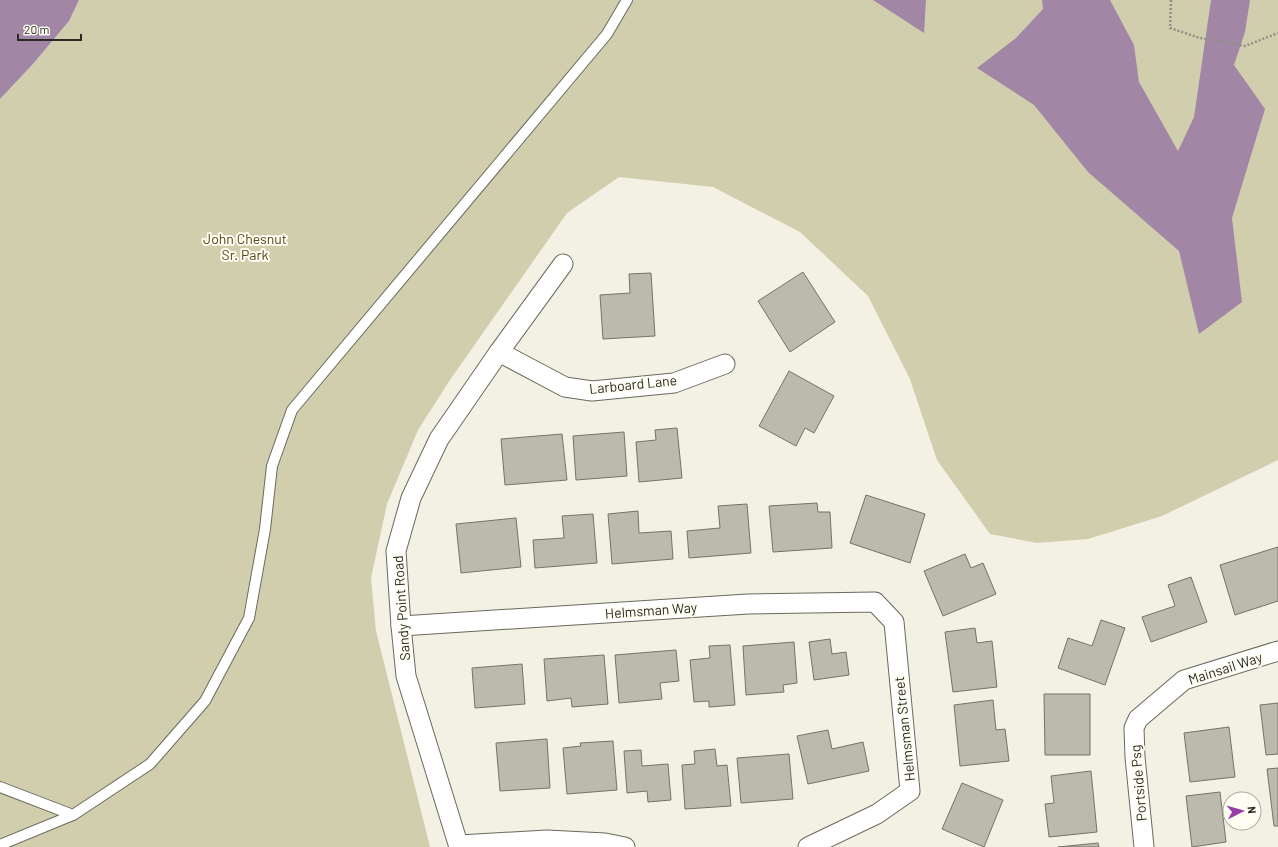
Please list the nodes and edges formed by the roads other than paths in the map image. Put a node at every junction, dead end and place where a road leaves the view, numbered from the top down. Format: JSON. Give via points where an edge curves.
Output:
{"nodes":[{"id":1,"x":627,"y":0,"type":"edge"},
{"id":2,"x":562,"y":264,"type":"dead end"},
{"id":3,"x":499,"y":352,"type":"junction"},
{"id":4,"x":725,"y":364,"type":"dead end"},
{"id":5,"x":894,"y":622,"type":"joint"},
{"id":6,"x":401,"y":626,"type":"junction"},
{"id":7,"x":1278,"y":651,"type":"edge"},
{"id":8,"x":1138,"y":719,"type":"joint"},
{"id":9,"x":0,"y":787,"type":"edge"},
{"id":10,"x":73,"y":816,"type":"junction"},
{"id":11,"x":0,"y":845,"type":"edge"},
{"id":12,"x":459,"y":846,"type":"edge"},
{"id":13,"x":625,"y":847,"type":"edge"},
{"id":14,"x":808,"y":847,"type":"edge"},
{"id":15,"x":1144,"y":847,"type":"edge"}],
"edges":[{"from":1,"to":10,"type":"lane","via":[[607,34],[292,410],[272,466],[265,529],[249,618],[205,701],[150,764]]},
{"from":2,"to":3,"type":"street","name":"Sandy Point Road"},
{"from":3,"to":4,"type":"street","name":"Larboard Lane","via":[[565,387],[592,390],[674,383]]},
{"from":3,"to":6,"type":"street","name":"Sandy Point Road","via":[[439,438],[411,498],[396,551]]},
{"from":5,"to":6,"type":"street","name":"Helmsman Way","via":[[875,602],[748,604]]},
{"from":5,"to":14,"type":"street","name":"Helmsman Street","via":[[910,791],[877,814]]},
{"from":6,"to":12,"type":"street","name":"Sandy Point Road","via":[[406,676]]},
{"from":7,"to":8,"type":"street","name":"Mainsail Way","via":[[1184,680]]},
{"from":8,"to":15,"type":"street","name":"Portside Psg","via":[[1134,728]]},
{"from":9,"to":10,"type":"lane"},
{"from":10,"to":11,"type":"lane"},
{"from":12,"to":13,"type":"street","via":[[547,840],[605,843]]}]}
